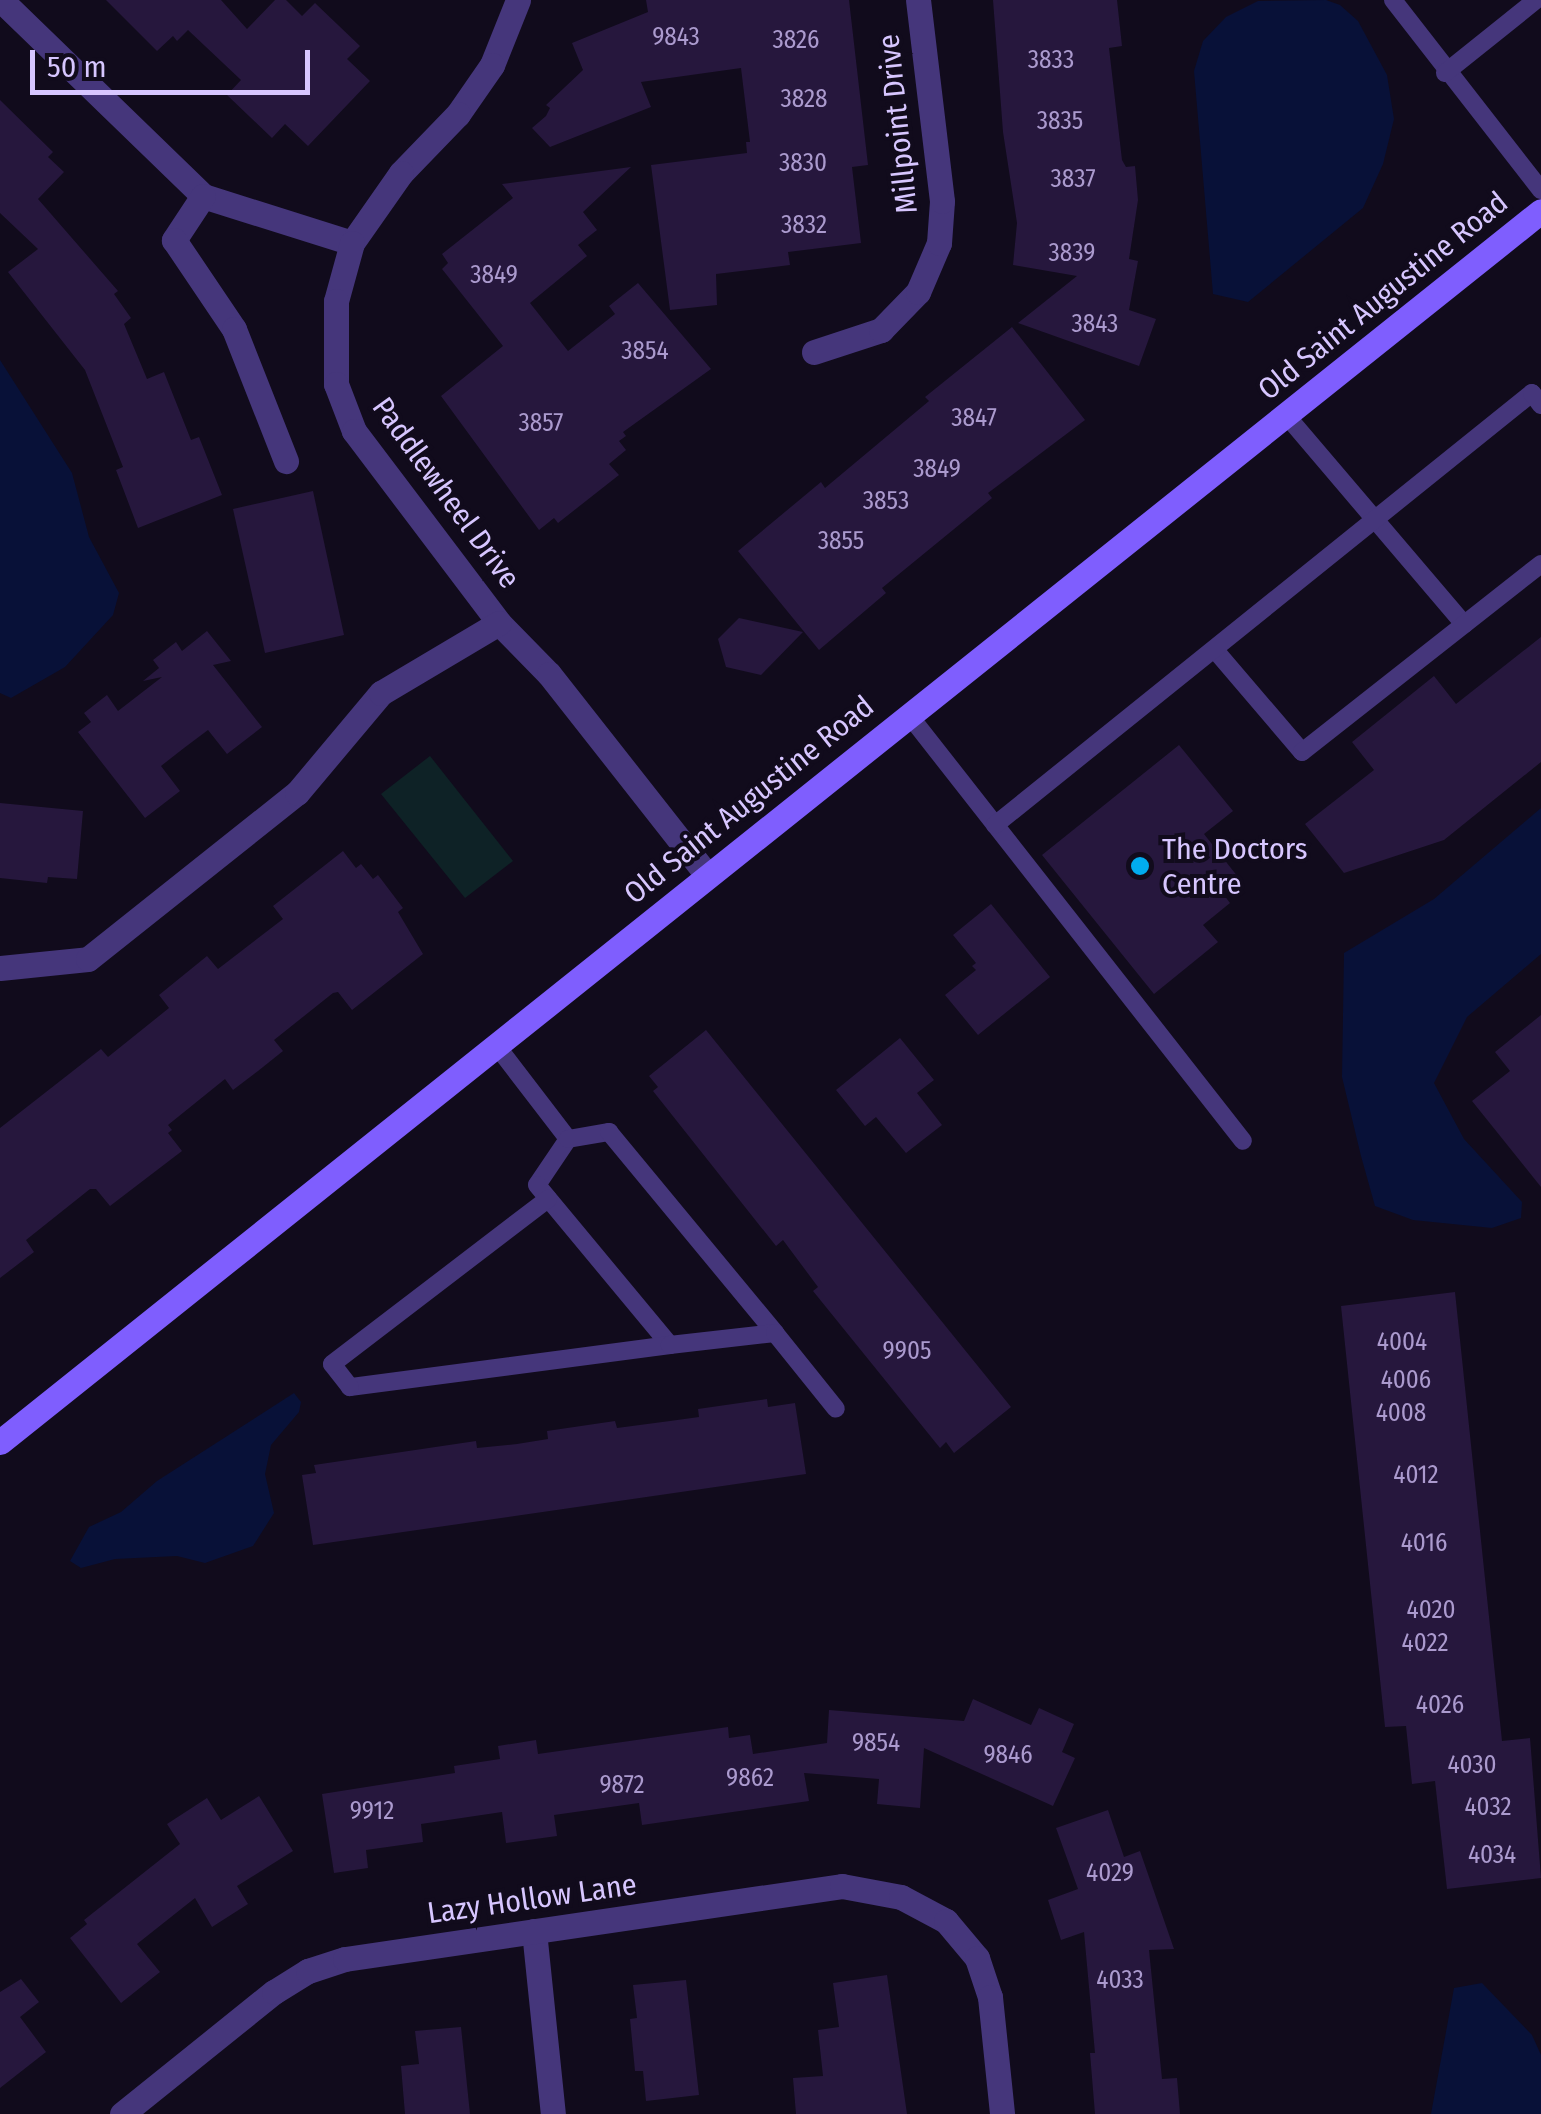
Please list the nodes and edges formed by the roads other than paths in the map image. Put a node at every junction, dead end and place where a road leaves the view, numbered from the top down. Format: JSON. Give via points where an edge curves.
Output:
{"nodes":[{"id":1,"x":1,"y":0,"type":"edge"},
{"id":2,"x":518,"y":0,"type":"edge"},
{"id":3,"x":918,"y":0,"type":"edge"},
{"id":4,"x":1393,"y":0,"type":"edge"},
{"id":5,"x":1536,"y":0,"type":"edge"},
{"id":6,"x":1445,"y":73,"type":"junction"},
{"id":7,"x":1541,"y":190,"type":"edge"},
{"id":8,"x":204,"y":196,"type":"junction"},
{"id":9,"x":1541,"y":211,"type":"edge"},
{"id":10,"x":352,"y":243,"type":"junction"},
{"id":11,"x":814,"y":352,"type":"dead end"},
{"id":12,"x":1541,"y":405,"type":"edge"},
{"id":13,"x":1286,"y":415,"type":"junction"},
{"id":14,"x":286,"y":461,"type":"dead end"},
{"id":15,"x":1377,"y":519,"type":"junction"},
{"id":16,"x":1541,"y":564,"type":"edge"},
{"id":17,"x":500,"y":623,"type":"junction"},
{"id":18,"x":1464,"y":624,"type":"junction"},
{"id":19,"x":1215,"y":650,"type":"junction"},
{"id":20,"x":909,"y":714,"type":"junction"},
{"id":21,"x":996,"y":825,"type":"junction"},
{"id":22,"x":707,"y":875,"type":"junction"},
{"id":23,"x":0,"y":968,"type":"edge"},
{"id":24,"x":496,"y":1045,"type":"junction"},
{"id":25,"x":568,"y":1139,"type":"junction"},
{"id":26,"x":1243,"y":1141,"type":"dead end"},
{"id":27,"x":548,"y":1199,"type":"junction"},
{"id":28,"x":775,"y":1332,"type":"junction"},
{"id":29,"x":670,"y":1345,"type":"junction"},
{"id":30,"x":836,"y":1409,"type":"dead end"},
{"id":31,"x":0,"y":1442,"type":"edge"},
{"id":32,"x":534,"y":1931,"type":"junction"},
{"id":33,"x":122,"y":2114,"type":"edge"},
{"id":34,"x":552,"y":2114,"type":"edge"},
{"id":35,"x":1002,"y":2114,"type":"edge"}],
"edges":[{"from":1,"to":8,"type":"street"},
{"from":2,"to":10,"type":"street","name":"Paddlewheel Drive","via":[[492,65]]},
{"from":3,"to":11,"type":"street","name":"Millpoint Drive","via":[[942,201],[939,243],[918,292],[882,330]]},
{"from":4,"to":6,"type":"lane"},
{"from":5,"to":6,"type":"lane"},
{"from":6,"to":7,"type":"lane"},
{"from":8,"to":10,"type":"street"},
{"from":8,"to":14,"type":"street","via":[[174,240],[234,330]]},
{"from":9,"to":13,"type":"main road","name":"Old Saint Augustine Road"},
{"from":10,"to":17,"type":"street","name":"Paddlewheel Drive","via":[[332,346],[336,384],[354,431]]},
{"from":12,"to":15,"type":"lane","via":[[1532,393]]},
{"from":13,"to":15,"type":"lane"},
{"from":13,"to":20,"type":"main road","name":"Old Saint Augustine Road"},
{"from":15,"to":18,"type":"lane"},
{"from":15,"to":19,"type":"lane"},
{"from":16,"to":18,"type":"lane"},
{"from":17,"to":22,"type":"street","name":"Paddlewheel Drive","via":[[549,674]]},
{"from":17,"to":23,"type":"street","via":[[382,693],[298,793],[88,958]]},
{"from":18,"to":19,"type":"lane","via":[[1302,752]]},
{"from":19,"to":21,"type":"lane"},
{"from":20,"to":21,"type":"lane"},
{"from":20,"to":22,"type":"main road","name":"Old Saint Augustine Road"},
{"from":21,"to":26,"type":"lane"},
{"from":22,"to":24,"type":"main road","name":"Old Saint Augustine Road"},
{"from":24,"to":25,"type":"lane"},
{"from":24,"to":31,"type":"main road","name":"Old Saint Augustine Road"},
{"from":25,"to":27,"type":"lane","via":[[536,1184]]},
{"from":25,"to":28,"type":"lane","via":[[609,1132]]},
{"from":27,"to":29,"type":"lane"},
{"from":27,"to":29,"type":"lane","via":[[332,1364],[350,1387]]},
{"from":28,"to":29,"type":"lane"},
{"from":28,"to":30,"type":"lane"},
{"from":32,"to":33,"type":"street","name":"Lazy Hollow Lane","via":[[345,1959],[308,1971]]},
{"from":32,"to":34,"type":"street"},
{"from":32,"to":35,"type":"street","name":"Lazy Hollow Lane","via":[[842,1886],[901,1896],[946,1921],[977,1958],[990,1997]]}]}
